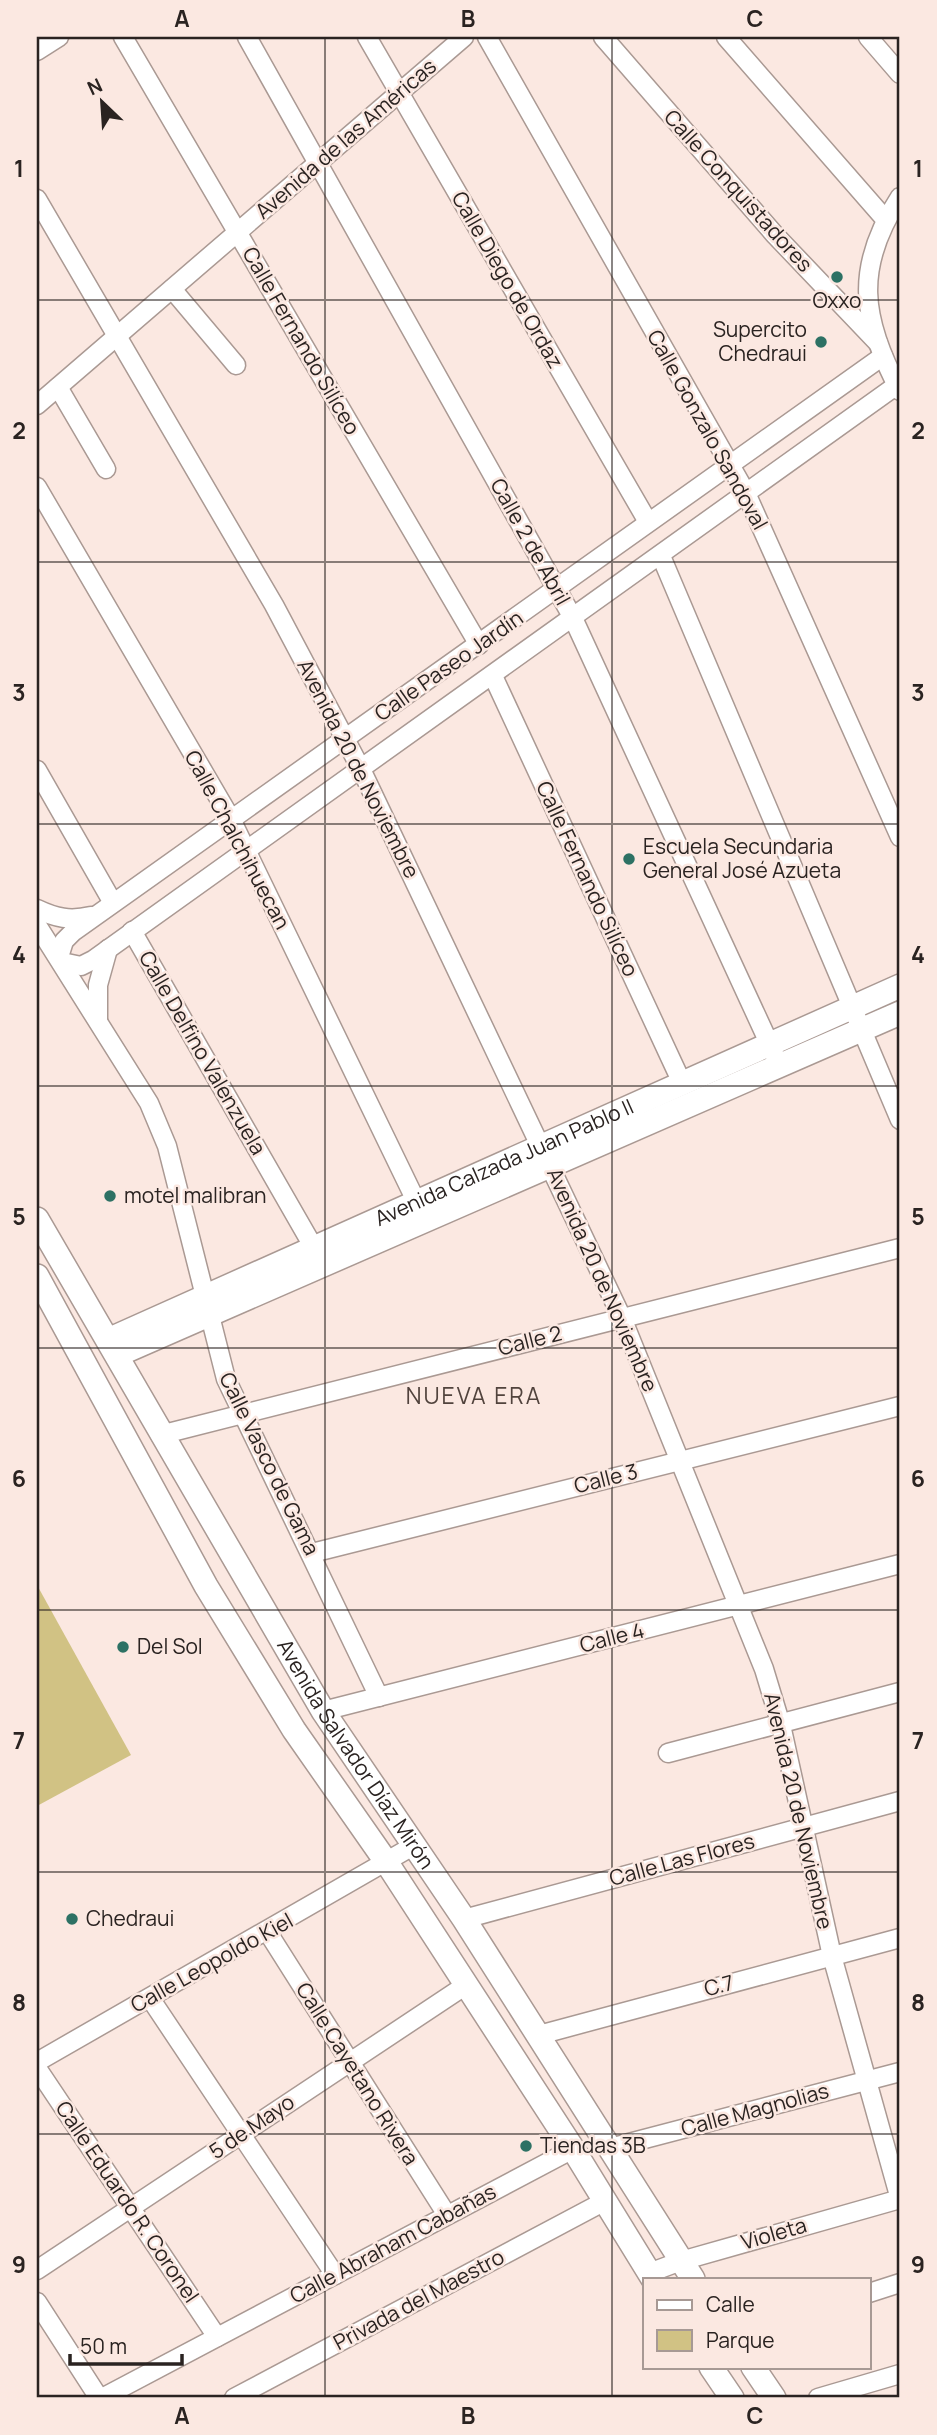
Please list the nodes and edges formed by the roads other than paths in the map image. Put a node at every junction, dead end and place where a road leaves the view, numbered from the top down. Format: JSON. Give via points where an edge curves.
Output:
{"nodes":[{"id":1,"x":59,"y":37,"type":"edge"},
{"id":2,"x":123,"y":37,"type":"edge"},
{"id":3,"x":247,"y":37,"type":"edge"},
{"id":4,"x":367,"y":37,"type":"edge"},
{"id":5,"x":464,"y":37,"type":"edge"},
{"id":6,"x":487,"y":37,"type":"edge"},
{"id":7,"x":603,"y":37,"type":"edge"},
{"id":8,"x":726,"y":37,"type":"edge"},
{"id":9,"x":868,"y":37,"type":"edge"},
{"id":10,"x":37,"y":51,"type":"edge"},
{"id":11,"x":900,"y":74,"type":"edge"},
{"id":12,"x":399,"y":93,"type":"junction"},
{"id":13,"x":318,"y":163,"type":"junction"},
{"id":14,"x":900,"y":197,"type":"edge"},
{"id":15,"x":37,"y":199,"type":"edge"},
{"id":16,"x":885,"y":219,"type":"junction"},
{"id":17,"x":238,"y":233,"type":"junction"},
{"id":18,"x":172,"y":289,"type":"junction"},
{"id":19,"x":116,"y":337,"type":"junction"},
{"id":20,"x":880,"y":349,"type":"junction"},
{"id":21,"x":236,"y":365,"type":"dead end"},
{"id":22,"x":58,"y":387,"type":"junction"},
{"id":23,"x":899,"y":388,"type":"edge"},
{"id":24,"x":37,"y":405,"type":"edge"},
{"id":25,"x":730,"y":467,"type":"junction"},
{"id":26,"x":106,"y":468,"type":"dead end"},
{"id":27,"x":37,"y":487,"type":"edge"},
{"id":28,"x":746,"y":493,"type":"junction"},
{"id":29,"x":648,"y":522,"type":"junction"},
{"id":30,"x":661,"y":556,"type":"junction"},
{"id":31,"x":557,"y":590,"type":"junction"},
{"id":32,"x":573,"y":618,"type":"junction"},
{"id":33,"x":479,"y":645,"type":"junction"},
{"id":34,"x":493,"y":676,"type":"junction"},
{"id":35,"x":345,"y":739,"type":"junction"},
{"id":36,"x":361,"y":769,"type":"junction"},
{"id":37,"x":37,"y":770,"type":"edge"},
{"id":38,"x":232,"y":819,"type":"junction"},
{"id":39,"x":900,"y":837,"type":"edge"},
{"id":40,"x":247,"y":850,"type":"junction"},
{"id":41,"x":113,"y":903,"type":"junction"},
{"id":42,"x":37,"y":909,"type":"edge"},
{"id":43,"x":98,"y":915,"type":"junction"},
{"id":44,"x":37,"y":925,"type":"edge"},
{"id":45,"x":132,"y":931,"type":"junction"},
{"id":46,"x":108,"y":949,"type":"junction"},
{"id":47,"x":60,"y":960,"type":"junction"},
{"id":48,"x":900,"y":986,"type":"edge"},
{"id":49,"x":852,"y":1007,"type":"junction"},
{"id":50,"x":900,"y":1013,"type":"edge"},
{"id":51,"x":99,"y":1025,"type":"junction"},
{"id":52,"x":862,"y":1030,"type":"junction"},
{"id":53,"x":769,"y":1042,"type":"junction"},
{"id":54,"x":780,"y":1065,"type":"junction"},
{"id":55,"x":682,"y":1083,"type":"junction"},
{"id":56,"x":899,"y":1113,"type":"edge"},
{"id":57,"x":541,"y":1145,"type":"junction"},
{"id":58,"x":552,"y":1167,"type":"junction"},
{"id":59,"x":417,"y":1203,"type":"junction"},
{"id":60,"x":37,"y":1219,"type":"edge"},
{"id":61,"x":314,"y":1248,"type":"junction"},
{"id":62,"x":900,"y":1248,"type":"edge"},
{"id":63,"x":37,"y":1276,"type":"edge"},
{"id":64,"x":206,"y":1308,"type":"junction"},
{"id":65,"x":622,"y":1318,"type":"junction"},
{"id":66,"x":112,"y":1348,"type":"junction"},
{"id":67,"x":900,"y":1406,"type":"edge"},
{"id":68,"x":243,"y":1415,"type":"junction"},
{"id":69,"x":160,"y":1435,"type":"junction"},
{"id":70,"x":680,"y":1461,"type":"junction"},
{"id":71,"x":312,"y":1553,"type":"junction"},
{"id":72,"x":900,"y":1564,"type":"edge"},
{"id":73,"x":216,"y":1601,"type":"junction"},
{"id":74,"x":740,"y":1606,"type":"junction"},
{"id":75,"x":276,"y":1632,"type":"junction"},
{"id":76,"x":900,"y":1692,"type":"edge"},
{"id":77,"x":379,"y":1697,"type":"junction"},
{"id":78,"x":323,"y":1711,"type":"junction"},
{"id":79,"x":781,"y":1725,"type":"junction"},
{"id":80,"x":668,"y":1753,"type":"dead end"},
{"id":81,"x":900,"y":1801,"type":"edge"},
{"id":82,"x":802,"y":1828,"type":"junction"},
{"id":83,"x":413,"y":1846,"type":"junction"},
{"id":84,"x":387,"y":1863,"type":"junction"},
{"id":85,"x":464,"y":1919,"type":"junction"},
{"id":86,"x":267,"y":1931,"type":"junction"},
{"id":87,"x":900,"y":1938,"type":"edge"},
{"id":88,"x":832,"y":1956,"type":"junction"},
{"id":89,"x":466,"y":1985,"type":"junction"},
{"id":90,"x":150,"y":1998,"type":"junction"},
{"id":91,"x":539,"y":2035,"type":"junction"},
{"id":92,"x":37,"y":2062,"type":"edge"},
{"id":93,"x":348,"y":2063,"type":"junction"},
{"id":94,"x":37,"y":2068,"type":"edge"},
{"id":95,"x":900,"y":2072,"type":"edge"},
{"id":96,"x":866,"y":2081,"type":"junction"},
{"id":97,"x":241,"y":2134,"type":"junction"},
{"id":98,"x":610,"y":2148,"type":"junction"},
{"id":99,"x":573,"y":2149,"type":"junction"},
{"id":100,"x":900,"y":2199,"type":"edge"},
{"id":101,"x":604,"y":2201,"type":"junction"},
{"id":102,"x":131,"y":2208,"type":"junction"},
{"id":103,"x":447,"y":2215,"type":"junction"},
{"id":104,"x":37,"y":2270,"type":"edge"},
{"id":105,"x":687,"y":2270,"type":"edge"},
{"id":106,"x":335,"y":2275,"type":"junction"},
{"id":107,"x":651,"y":2276,"type":"edge"},
{"id":108,"x":900,"y":2283,"type":"edge"},
{"id":109,"x":870,"y":2293,"type":"edge"},
{"id":110,"x":37,"y":2302,"type":"edge"},
{"id":111,"x":218,"y":2337,"type":"junction"},
{"id":112,"x":712,"y":2368,"type":"edge"},
{"id":113,"x":754,"y":2368,"type":"edge"},
{"id":114,"x":900,"y":2374,"type":"edge"},
{"id":115,"x":100,"y":2398,"type":"edge"},
{"id":116,"x":233,"y":2398,"type":"edge"},
{"id":117,"x":732,"y":2398,"type":"edge"},
{"id":118,"x":775,"y":2398,"type":"edge"},
{"id":119,"x":818,"y":2398,"type":"edge"}],
"edges":[{"from":1,"to":10,"type":"street"},
{"from":2,"to":17,"type":"street","name":"Calle Fernando Silíceo"},
{"from":3,"to":13,"type":"street","name":"Calle 2 de Abril"},
{"from":4,"to":12,"type":"street","name":"Calle Diego de Ordaz"},
{"from":5,"to":12,"type":"street","name":"Avenida de las Américas"},
{"from":6,"to":25,"type":"street","name":"Calle Gonzalo Sandoval"},
{"from":7,"to":20,"type":"street","name":"Calle Conquistadores"},
{"from":8,"to":16,"type":"street"},
{"from":9,"to":11,"type":"street"},
{"from":12,"to":13,"type":"street","name":"Avenida de las Américas"},
{"from":12,"to":29,"type":"street","name":"Calle Diego de Ordaz"},
{"from":13,"to":17,"type":"street","name":"Avenida de las Américas"},
{"from":13,"to":31,"type":"street","name":"Calle 2 de Abril"},
{"from":14,"to":16,"type":"street"},
{"from":15,"to":19,"type":"street","name":"Avenida 20 de Noviembre"},
{"from":16,"to":20,"type":"street","via":[[871,256],[866,287]]},
{"from":17,"to":18,"type":"street","name":"Avenida de las Américas"},
{"from":17,"to":33,"type":"street","name":"Calle Fernando Silíceo"},
{"from":18,"to":19,"type":"street","name":"Avenida de las Américas"},
{"from":18,"to":21,"type":"street"},
{"from":19,"to":22,"type":"street","name":"Avenida de las Américas"},
{"from":19,"to":35,"type":"street","name":"Avenida 20 de Noviembre","via":[[274,605]]},
{"from":20,"to":23,"type":"street"},
{"from":20,"to":25,"type":"street","name":"Calle Paseo Jardín"},
{"from":22,"to":24,"type":"street","name":"Avenida de las Américas"},
{"from":22,"to":26,"type":"street"},
{"from":23,"to":28,"type":"street","name":"Calle Paseo Jardín"},
{"from":25,"to":28,"type":"street","name":"Calle Gonzalo Sandoval"},
{"from":25,"to":29,"type":"street","name":"Calle Paseo Jardín"},
{"from":27,"to":38,"type":"street","name":"Calle Chalchihuecan"},
{"from":28,"to":30,"type":"street","name":"Calle Paseo Jardín"},
{"from":28,"to":39,"type":"street","name":"Calle Gonzalo Sandoval"},
{"from":29,"to":31,"type":"street","name":"Calle Paseo Jardín"},
{"from":30,"to":32,"type":"street","name":"Calle Paseo Jardín"},
{"from":30,"to":49,"type":"street"},
{"from":31,"to":32,"type":"street","name":"Calle 2 de Abril"},
{"from":31,"to":33,"type":"street","name":"Calle Paseo Jardín"},
{"from":32,"to":34,"type":"street","name":"Calle Paseo Jardín"},
{"from":32,"to":53,"type":"street","name":"Calle 2 de Abril"},
{"from":33,"to":35,"type":"street","name":"Calle Paseo Jardín"},
{"from":34,"to":36,"type":"street","name":"Calle Paseo Jardín"},
{"from":34,"to":55,"type":"street","name":"Calle Fernando Silíceo"},
{"from":35,"to":36,"type":"street","name":"Avenida 20 de Noviembre"},
{"from":35,"to":38,"type":"street","name":"Calle Paseo Jardín"},
{"from":36,"to":40,"type":"street","name":"Calle Paseo Jardín"},
{"from":36,"to":57,"type":"street","name":"Avenida 20 de Noviembre"},
{"from":37,"to":41,"type":"street"},
{"from":38,"to":40,"type":"street","name":"Calle Chalchihuecan"},
{"from":38,"to":41,"type":"street","name":"Calle Paseo Jardín"},
{"from":40,"to":45,"type":"street","name":"Calle Paseo Jardín"},
{"from":40,"to":59,"type":"street","name":"Calle Chalchihuecan"},
{"from":41,"to":43,"type":"street","name":"Calle Paseo Jardín"},
{"from":42,"to":43,"type":"street","via":[[74,920]]},
{"from":43,"to":47,"type":"street","name":"Calle Paseo Jardín","via":[[64,941]]},
{"from":44,"to":47,"type":"street","name":"Calle Vasco de Gama"},
{"from":45,"to":46,"type":"street","name":"Calle Paseo Jardín"},
{"from":45,"to":61,"type":"street","name":"Calle Delfino Valenzuela"},
{"from":46,"to":47,"type":"street","name":"Calle Paseo Jardín","via":[[81,966]]},
{"from":46,"to":51,"type":"street","via":[[99,985]]},
{"from":47,"to":51,"type":"street","name":"Calle Vasco de Gama"},
{"from":48,"to":49,"type":"main road","name":"Avenida Calzada Juan Pablo II"},
{"from":49,"to":52,"type":"street"},
{"from":49,"to":53,"type":"main road","name":"Avenida Calzada Juan Pablo II"},
{"from":50,"to":52,"type":"main road","name":"Avenida Calzada Juan Pablo II"},
{"from":51,"to":64,"type":"street","name":"Calle Vasco de Gama","via":[[149,1103],[167,1146]]},
{"from":52,"to":54,"type":"main road","name":"Avenida Calzada Juan Pablo II"},
{"from":52,"to":56,"type":"street"},
{"from":53,"to":54,"type":"street","name":"Calle 2 de Abril"},
{"from":53,"to":55,"type":"main road","name":"Avenida Calzada Juan Pablo II"},
{"from":54,"to":58,"type":"main road","name":"Avenida Calzada Juan Pablo II"},
{"from":55,"to":57,"type":"main road","name":"Avenida Calzada Juan Pablo II"},
{"from":57,"to":58,"type":"street","name":"Avenida 20 de Noviembre"},
{"from":57,"to":59,"type":"main road","name":"Avenida Calzada Juan Pablo II"},
{"from":58,"to":64,"type":"main road","name":"Avenida Calzada Juan Pablo II"},
{"from":58,"to":65,"type":"street","name":"Avenida 20 de Noviembre"},
{"from":59,"to":61,"type":"main road","name":"Avenida Calzada Juan Pablo II"},
{"from":60,"to":66,"type":"main road","name":"Avenida Salvador Díaz Mirón"},
{"from":61,"to":64,"type":"main road","name":"Avenida Calzada Juan Pablo II"},
{"from":62,"to":65,"type":"street","name":"Calle 2"},
{"from":63,"to":73,"type":"main road","name":"Avenida Salvador Díaz Mirón"},
{"from":64,"to":66,"type":"main road","name":"Avenida Calzada Juan Pablo II"},
{"from":64,"to":68,"type":"street","name":"Calle Vasco de Gama","via":[[226,1379]]},
{"from":65,"to":68,"type":"street","name":"Calle 2"},
{"from":65,"to":70,"type":"street","name":"Avenida 20 de Noviembre"},
{"from":66,"to":69,"type":"main road","name":"Avenida Salvador Díaz Mirón"},
{"from":67,"to":70,"type":"street","name":"Calle 3"},
{"from":68,"to":69,"type":"street","name":"Calle 2"},
{"from":68,"to":71,"type":"street","name":"Calle Vasco de Gama"},
{"from":69,"to":75,"type":"main road","name":"Avenida Salvador Díaz Mirón"},
{"from":70,"to":71,"type":"street","name":"Calle 3"},
{"from":70,"to":74,"type":"street","name":"Avenida 20 de Noviembre"},
{"from":71,"to":77,"type":"street","name":"Calle Vasco de Gama"},
{"from":72,"to":74,"type":"street","name":"Calle 4"},
{"from":73,"to":75,"type":"main road","via":[[231,1595],[239,1599],[262,1629]]},
{"from":73,"to":84,"type":"main road","name":"Avenida Salvador Díaz Mirón","via":[[295,1730]]},
{"from":74,"to":77,"type":"street","name":"Calle 4"},
{"from":74,"to":79,"type":"street","name":"Avenida 20 de Noviembre"},
{"from":75,"to":78,"type":"main road","name":"Avenida Salvador Díaz Mirón"},
{"from":76,"to":79,"type":"street"},
{"from":77,"to":78,"type":"street","name":"Calle 4"},
{"from":78,"to":83,"type":"main road","name":"Avenida Salvador Díaz Mirón"},
{"from":79,"to":80,"type":"street"},
{"from":79,"to":82,"type":"street","name":"Avenida 20 de Noviembre"},
{"from":81,"to":82,"type":"street","name":"Calle Las Flores"},
{"from":82,"to":85,"type":"street","name":"Calle Las Flores"},
{"from":82,"to":88,"type":"street","name":"Avenida 20 de Noviembre"},
{"from":83,"to":84,"type":"street","name":"Calle Leopoldo Kiel"},
{"from":83,"to":85,"type":"main road","name":"Avenida Salvador Díaz Mirón"},
{"from":84,"to":86,"type":"street","name":"Calle Leopoldo Kiel"},
{"from":84,"to":89,"type":"main road","name":"Avenida Salvador Díaz Mirón"},
{"from":85,"to":91,"type":"main road","name":"Avenida Salvador Díaz Mirón"},
{"from":86,"to":90,"type":"street","name":"Calle Leopoldo Kiel"},
{"from":86,"to":93,"type":"street","name":"Calle Cayetano Rivera"},
{"from":87,"to":88,"type":"street","name":"C.7"},
{"from":88,"to":91,"type":"street","name":"C.7"},
{"from":88,"to":96,"type":"street","name":"Avenida 20 de Noviembre"},
{"from":89,"to":93,"type":"street","name":"5 de Mayo"},
{"from":89,"to":99,"type":"main road","name":"Avenida Salvador Díaz Mirón"},
{"from":90,"to":92,"type":"street","name":"Calle Leopoldo Kiel"},
{"from":90,"to":97,"type":"street"},
{"from":91,"to":98,"type":"main road","name":"Avenida Salvador Díaz Mirón"},
{"from":93,"to":97,"type":"street","name":"5 de Mayo"},
{"from":93,"to":103,"type":"street","name":"Calle Cayetano Rivera"},
{"from":94,"to":102,"type":"street","name":"Calle Eduardo R. Coronel"},
{"from":95,"to":96,"type":"street","name":"Calle Magnolias"},
{"from":96,"to":98,"type":"street","name":"Calle Magnolias"},
{"from":96,"to":100,"type":"street","name":"Avenida 20 de Noviembre"},
{"from":97,"to":102,"type":"street","name":"5 de Mayo"},
{"from":97,"to":106,"type":"street"},
{"from":98,"to":105,"type":"main road","name":"Avenida Salvador Díaz Mirón"},
{"from":99,"to":101,"type":"main road","name":"Avenida Salvador Díaz Mirón"},
{"from":99,"to":103,"type":"street","name":"Calle Abraham Cabañas"},
{"from":100,"to":105,"type":"street","name":"Violeta"},
{"from":101,"to":107,"type":"main road","name":"Avenida Salvador Díaz Mirón"},
{"from":101,"to":116,"type":"street","name":"Privada del Maestro"},
{"from":102,"to":104,"type":"street","name":"5 de Mayo"},
{"from":102,"to":111,"type":"street","name":"Calle Eduardo R. Coronel"},
{"from":103,"to":106,"type":"street","name":"Calle Abraham Cabañas"},
{"from":105,"to":107,"type":"street","name":"Violeta"},
{"from":106,"to":111,"type":"street","name":"Calle Abraham Cabañas"},
{"from":108,"to":109,"type":"street"},
{"from":110,"to":115,"type":"street"},
{"from":111,"to":115,"type":"street","name":"Calle Abraham Cabañas"},
{"from":112,"to":117,"type":"main road"},
{"from":113,"to":118,"type":"main road"},
{"from":114,"to":119,"type":"street"}]}
